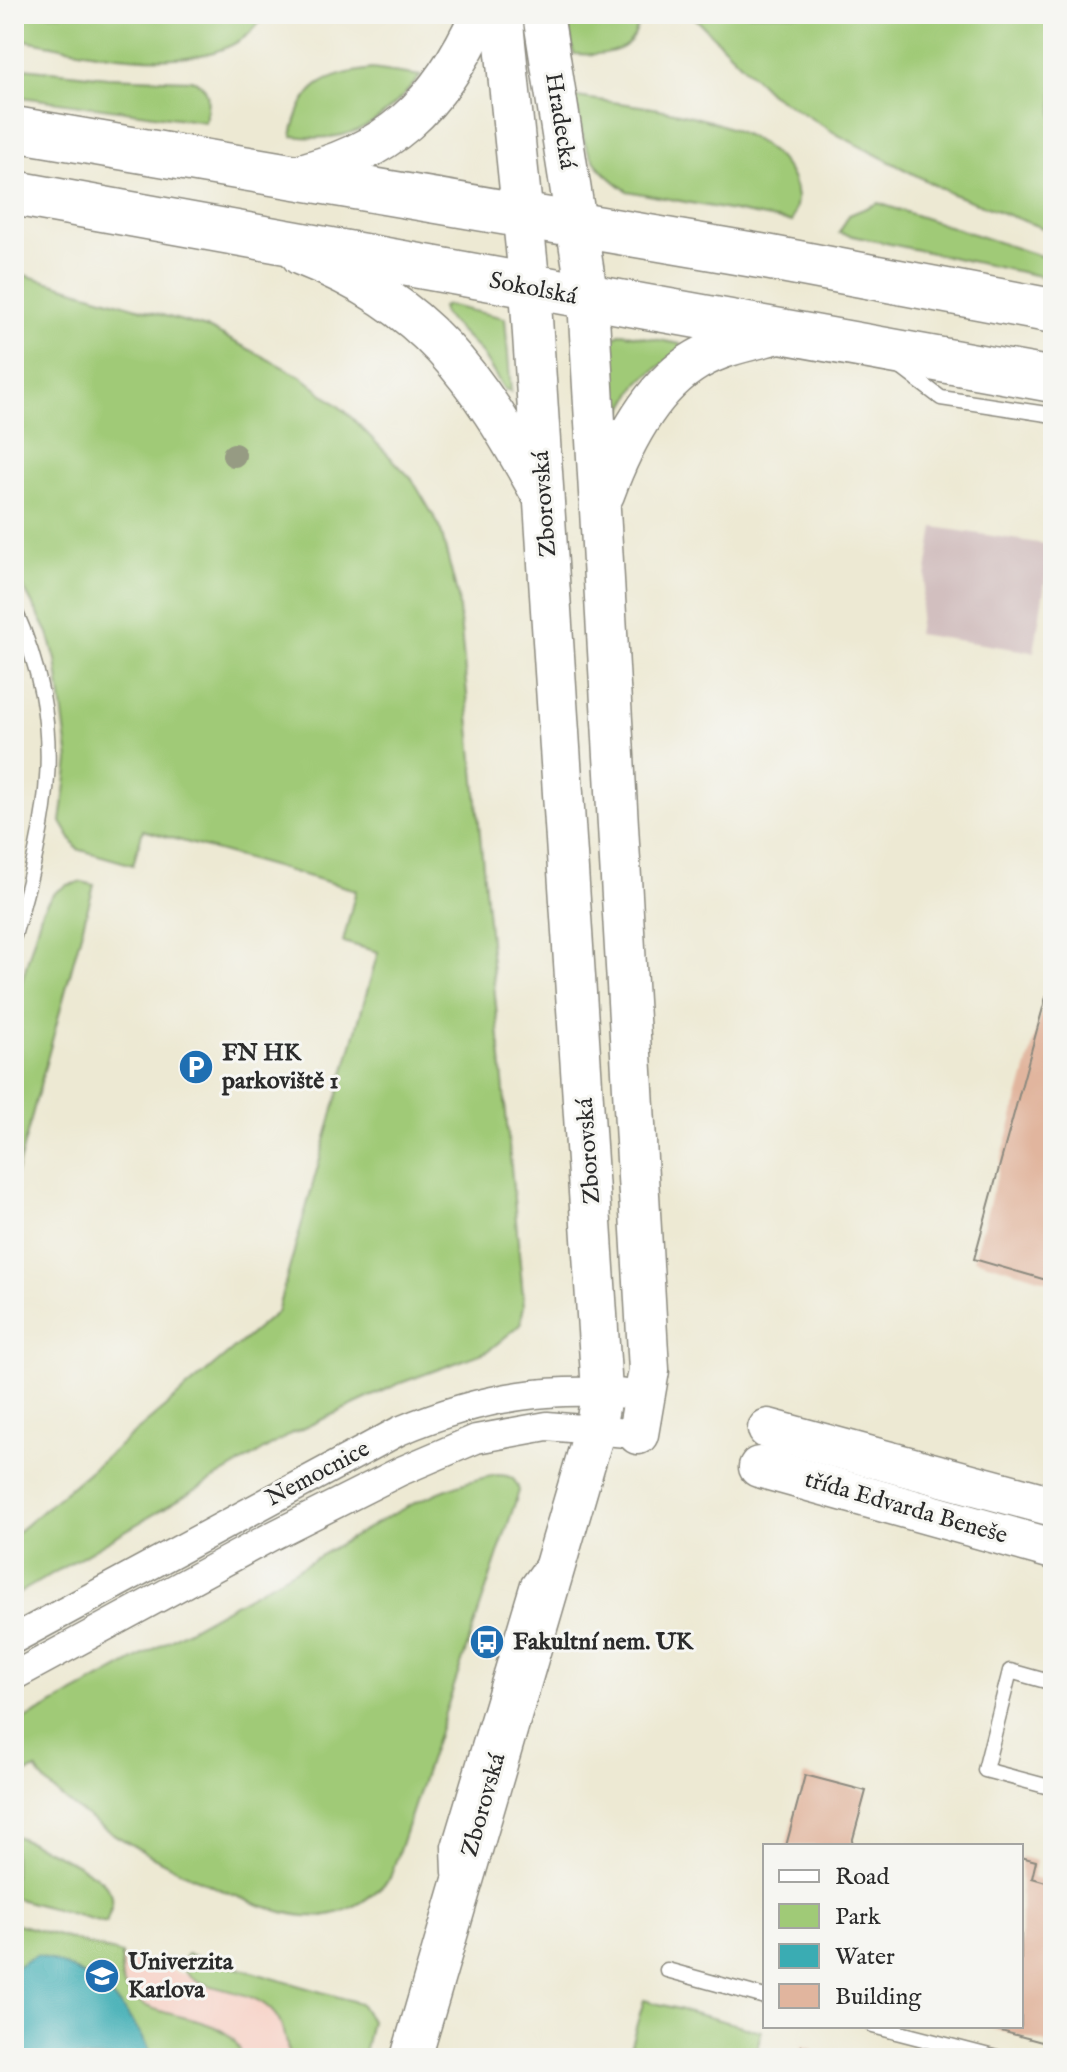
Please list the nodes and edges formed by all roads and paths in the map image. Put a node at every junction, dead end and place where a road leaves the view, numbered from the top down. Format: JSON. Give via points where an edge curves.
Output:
{"nodes":[{"id":1,"x":481,"y":14,"type":"edge"},
{"id":2,"x":502,"y":14,"type":"edge"},
{"id":3,"x":543,"y":14,"type":"edge"},
{"id":4,"x":24,"y":129,"type":"edge"},
{"id":5,"x":289,"y":177,"type":"junction"},
{"id":6,"x":14,"y":193,"type":"edge"},
{"id":7,"x":524,"y":218,"type":"junction"},
{"id":8,"x":577,"y":228,"type":"junction"},
{"id":9,"x":261,"y":239,"type":"junction"},
{"id":10,"x":530,"y":288,"type":"junction"},
{"id":11,"x":588,"y":299,"type":"junction"},
{"id":12,"x":1053,"y":311,"type":"edge"},
{"id":13,"x":779,"y":333,"type":"junction"},
{"id":14,"x":876,"y":349,"type":"junction"},
{"id":15,"x":1053,"y":380,"type":"edge"},
{"id":16,"x":1053,"y":415,"type":"edge"},
{"id":17,"x":545,"y":500,"type":"junction"},
{"id":18,"x":600,"y":505,"type":"junction"},
{"id":19,"x":14,"y":608,"type":"edge"},
{"id":20,"x":14,"y":936,"type":"edge"},
{"id":21,"x":602,"y":1391,"type":"junction"},
{"id":22,"x":647,"y":1396,"type":"junction"},
{"id":23,"x":595,"y":1429,"type":"junction"},
{"id":24,"x":638,"y":1434,"type":"joint"},
{"id":25,"x":1053,"y":1506,"type":"edge"},
{"id":26,"x":1053,"y":1549,"type":"edge"},
{"id":27,"x":14,"y":1639,"type":"edge"},
{"id":28,"x":14,"y":1676,"type":"edge"},
{"id":29,"x":1053,"y":1683,"type":"edge"},
{"id":30,"x":1053,"y":1788,"type":"edge"},
{"id":31,"x":667,"y":1970,"type":"dead end"},
{"id":32,"x":763,"y":1996,"type":"edge"},
{"id":33,"x":881,"y":2028,"type":"edge"},
{"id":34,"x":411,"y":2058,"type":"edge"},
{"id":35,"x":997,"y":2058,"type":"edge"}],
"edges":[{"from":1,"to":5,"type":"street","via":[[439,88],[408,121],[351,160]]},
{"from":2,"to":7,"type":"street","name":"Hradecká"},
{"from":3,"to":8,"type":"street","name":"Hradecká"},
{"from":4,"to":5,"type":"main road"},
{"from":5,"to":7,"type":"main road"},
{"from":6,"to":9,"type":"main road","name":"Sokolská"},
{"from":7,"to":8,"type":"main road"},
{"from":7,"to":10,"type":"street","name":"Zborovská"},
{"from":8,"to":11,"type":"street","name":"Zborovská"},
{"from":8,"to":12,"type":"main road"},
{"from":9,"to":10,"type":"main road","name":"Sokolská"},
{"from":9,"to":17,"type":"street","via":[[345,272],[433,334],[501,422]]},
{"from":10,"to":11,"type":"main road","name":"Sokolská"},
{"from":10,"to":17,"type":"street","name":"Zborovská"},
{"from":11,"to":13,"type":"main road","name":"Sokolská"},
{"from":11,"to":18,"type":"street","name":"Zborovská"},
{"from":13,"to":14,"type":"main road","name":"Sokolská"},
{"from":13,"to":18,"type":"street","via":[[722,348],[672,379],[624,446]]},
{"from":14,"to":15,"type":"main road","name":"Sokolská"},
{"from":14,"to":16,"type":"lane","via":[[941,398]]},
{"from":17,"to":21,"type":"street","name":"Zborovská"},
{"from":18,"to":22,"type":"street","name":"Zborovská"},
{"from":19,"to":20,"type":"lane","via":[[48,728],[49,789]]},
{"from":21,"to":22,"type":"street","name":"Nemocnice"},
{"from":21,"to":23,"type":"street","name":"Zborovská"},
{"from":21,"to":27,"type":"street","name":"Nemocnice","via":[[491,1399],[399,1431]]},
{"from":22,"to":24,"type":"street","name":"Zborovská"},
{"from":23,"to":24,"type":"street"},
{"from":23,"to":28,"type":"street","name":"Nemocnice","via":[[547,1426],[476,1439],[401,1471]]},
{"from":23,"to":34,"type":"street","name":"Zborovská"},
{"from":25,"to":26,"type":"street","name":"třída Edvarda Beneše","via":[[764,1448]]},
{"from":29,"to":30,"type":"lane","via":[[1010,1671],[985,1770]]},
{"from":31,"to":32,"type":"lane"},
{"from":33,"to":35,"type":"lane"}]}
